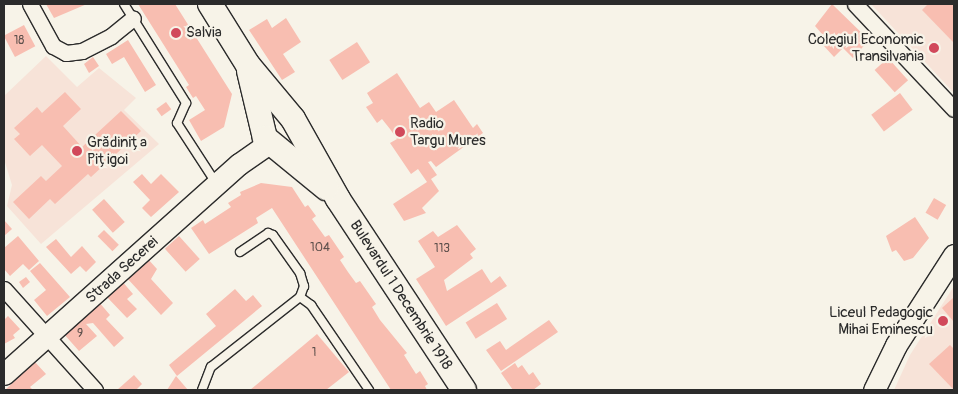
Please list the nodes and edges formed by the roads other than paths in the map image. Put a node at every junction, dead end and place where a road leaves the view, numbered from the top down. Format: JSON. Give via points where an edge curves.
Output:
{"nodes":[{"id":1,"x":30,"y":4,"type":"edge"},
{"id":2,"x":124,"y":4,"type":"edge"},
{"id":3,"x":210,"y":4,"type":"edge"},
{"id":4,"x":855,"y":4,"type":"edge"},
{"id":5,"x":133,"y":18,"type":"junction"},
{"id":6,"x":248,"y":65,"type":"junction"},
{"id":7,"x":954,"y":108,"type":"edge"},
{"id":8,"x":292,"y":119,"type":"junction"},
{"id":9,"x":267,"y":137,"type":"junction"},
{"id":10,"x":217,"y":184,"type":"junction"},
{"id":11,"x":338,"y":199,"type":"junction"},
{"id":12,"x":240,"y":252,"type":"dead end"},
{"id":13,"x":954,"y":256,"type":"edge"},
{"id":14,"x":4,"y":289,"type":"edge"},
{"id":15,"x":300,"y":297,"type":"junction"},
{"id":16,"x":46,"y":337,"type":"junction"},
{"id":17,"x":4,"y":374,"type":"edge"},
{"id":18,"x":95,"y":390,"type":"edge"},
{"id":19,"x":202,"y":390,"type":"edge"},
{"id":20,"x":368,"y":390,"type":"edge"},
{"id":21,"x":464,"y":390,"type":"edge"},
{"id":22,"x":874,"y":390,"type":"edge"}],
"edges":[{"from":1,"to":5,"type":"street","via":[[53,46],[66,53],[82,51],[112,36]]},
{"from":2,"to":5,"type":"lane"},
{"from":3,"to":6,"type":"main road","name":"Bulevardul 1 Decembrie 1918"},
{"from":4,"to":7,"type":"street"},
{"from":5,"to":10,"type":"lane","via":[[186,103],[177,123]]},
{"from":6,"to":8,"type":"main road","name":"Bulevardul 1 Decembrie 1918"},
{"from":6,"to":9,"type":"main road","name":"Bulevardul 1 Decembrie 1918"},
{"from":8,"to":9,"type":"main road","via":[[288,143]]},
{"from":8,"to":11,"type":"main road","name":"Bulevardul 1 Decembrie 1918"},
{"from":9,"to":10,"type":"street","name":"Strada Secerei"},
{"from":9,"to":11,"type":"main road","name":"Bulevardul 1 Decembrie 1918"},
{"from":10,"to":16,"type":"street","name":"Strada Secerei"},
{"from":11,"to":21,"type":"main road","name":"Bulevardul 1 Decembrie 1918"},
{"from":12,"to":15,"type":"lane","via":[[268,234],[273,235],[300,273],[304,286]]},
{"from":13,"to":22,"type":"street","via":[[896,345]]},
{"from":14,"to":16,"type":"street"},
{"from":15,"to":19,"type":"lane","via":[[211,368]]},
{"from":15,"to":20,"type":"lane","via":[[311,305]]},
{"from":16,"to":17,"type":"street","name":"Strada Secerei"},
{"from":16,"to":18,"type":"street"}]}
